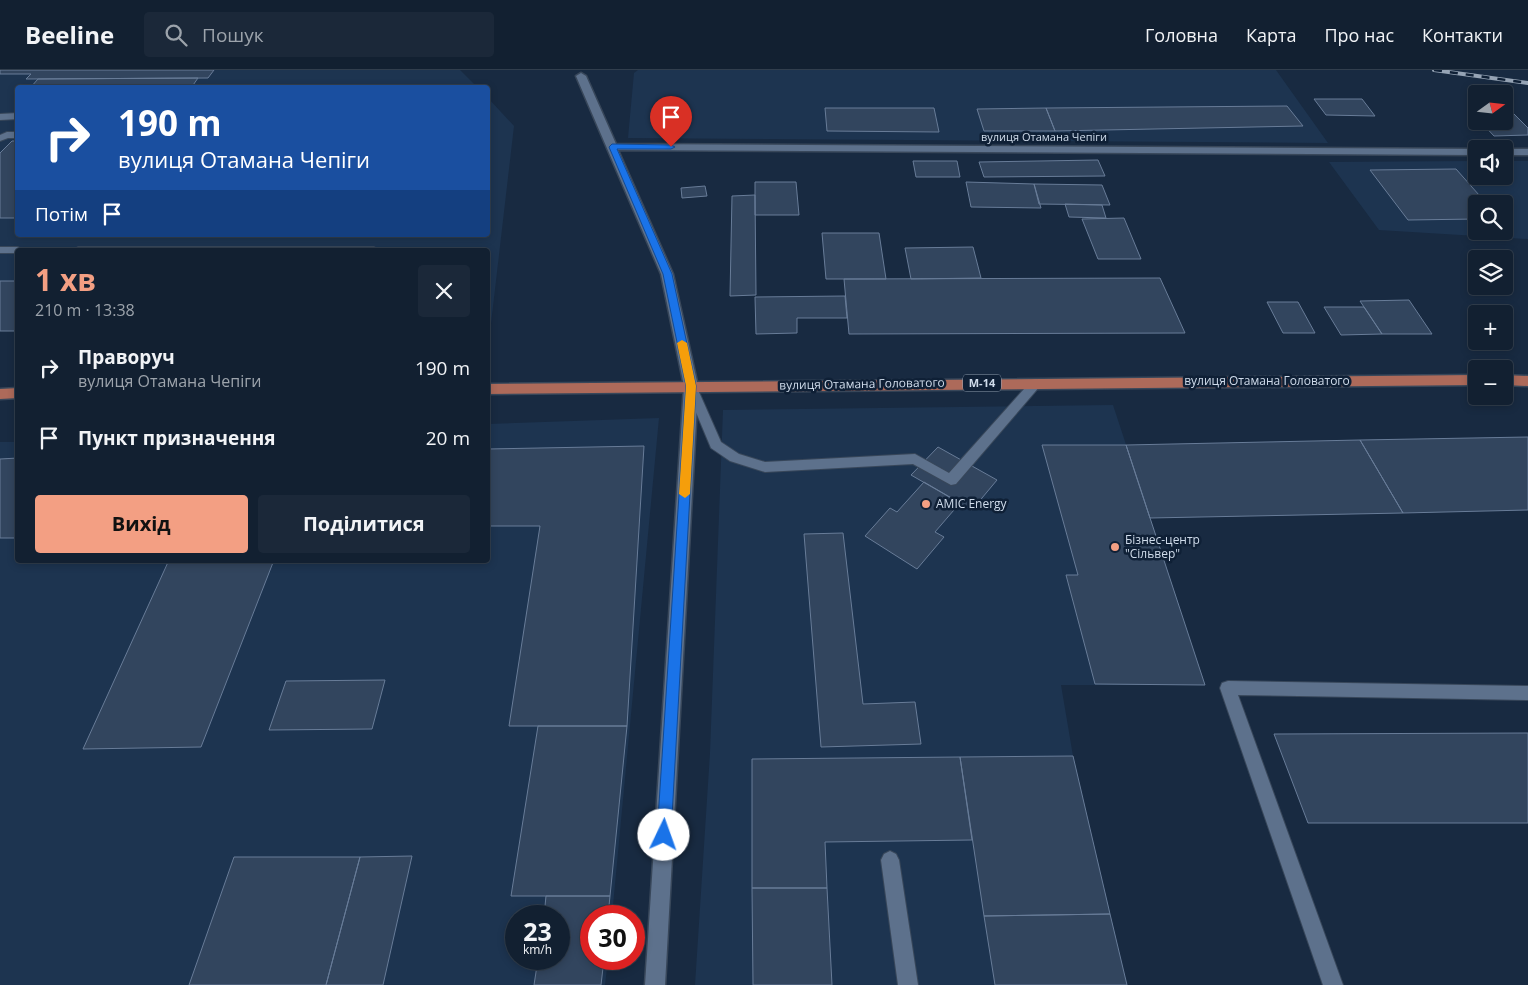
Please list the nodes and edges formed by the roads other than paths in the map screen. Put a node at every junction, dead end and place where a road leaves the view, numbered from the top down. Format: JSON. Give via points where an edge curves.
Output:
{"nodes":[{"id":1,"x":582,"y":76,"type":"dead end"},
{"id":2,"x":15,"y":116,"type":"edge"},
{"id":3,"x":0,"y":117,"type":"edge"},
{"id":4,"x":15,"y":135,"type":"edge"},
{"id":5,"x":0,"y":138,"type":"edge"},
{"id":6,"x":612,"y":147,"type":"junction"},
{"id":7,"x":1468,"y":152,"type":"edge"},
{"id":8,"x":1513,"y":152,"type":"edge"},
{"id":9,"x":1528,"y":152,"type":"edge"},
{"id":10,"x":0,"y":250,"type":"edge"},
{"id":11,"x":15,"y":250,"type":"edge"},
{"id":12,"x":1468,"y":380,"type":"edge"},
{"id":13,"x":1513,"y":380,"type":"edge"},
{"id":14,"x":1528,"y":381,"type":"edge"},
{"id":15,"x":1036,"y":382,"type":"junction"},
{"id":16,"x":691,"y":386,"type":"junction"},
{"id":17,"x":490,"y":389,"type":"edge"},
{"id":18,"x":15,"y":393,"type":"edge"},
{"id":19,"x":0,"y":394,"type":"edge"},
{"id":20,"x":1528,"y":693,"type":"edge"},
{"id":21,"x":890,"y":860,"type":"dead end"},
{"id":22,"x":655,"y":985,"type":"edge"},
{"id":23,"x":908,"y":985,"type":"edge"},
{"id":24,"x":1333,"y":985,"type":"edge"}],
"edges":[{"from":1,"to":6,"type":"street"},
{"from":2,"to":3,"type":"lane"},
{"from":4,"to":5,"type":"lane"},
{"from":6,"to":7,"type":"street","name":"вулиця Отамана Чепіги"},
{"from":6,"to":16,"type":"street","via":[[668,274]]},
{"from":8,"to":9,"type":"street"},
{"from":10,"to":11,"type":"lane"},
{"from":12,"to":15,"type":"main road","name":"вулиця Отамана Головатого","number":"М-14"},
{"from":13,"to":14,"type":"main road"},
{"from":15,"to":16,"type":"main road","name":"вулиця Отамана Головатого","number":"М-14"},
{"from":15,"to":16,"type":"lane","via":[[951,480],[915,459],[765,467],[735,458],[716,445]]},
{"from":16,"to":17,"type":"main road","name":"вулиця Отамана Головатого","number":"М-14"},
{"from":16,"to":22,"type":"street"},
{"from":18,"to":19,"type":"main road"},
{"from":20,"to":24,"type":"lane","via":[[1228,688]]},
{"from":21,"to":23,"type":"lane"}]}
